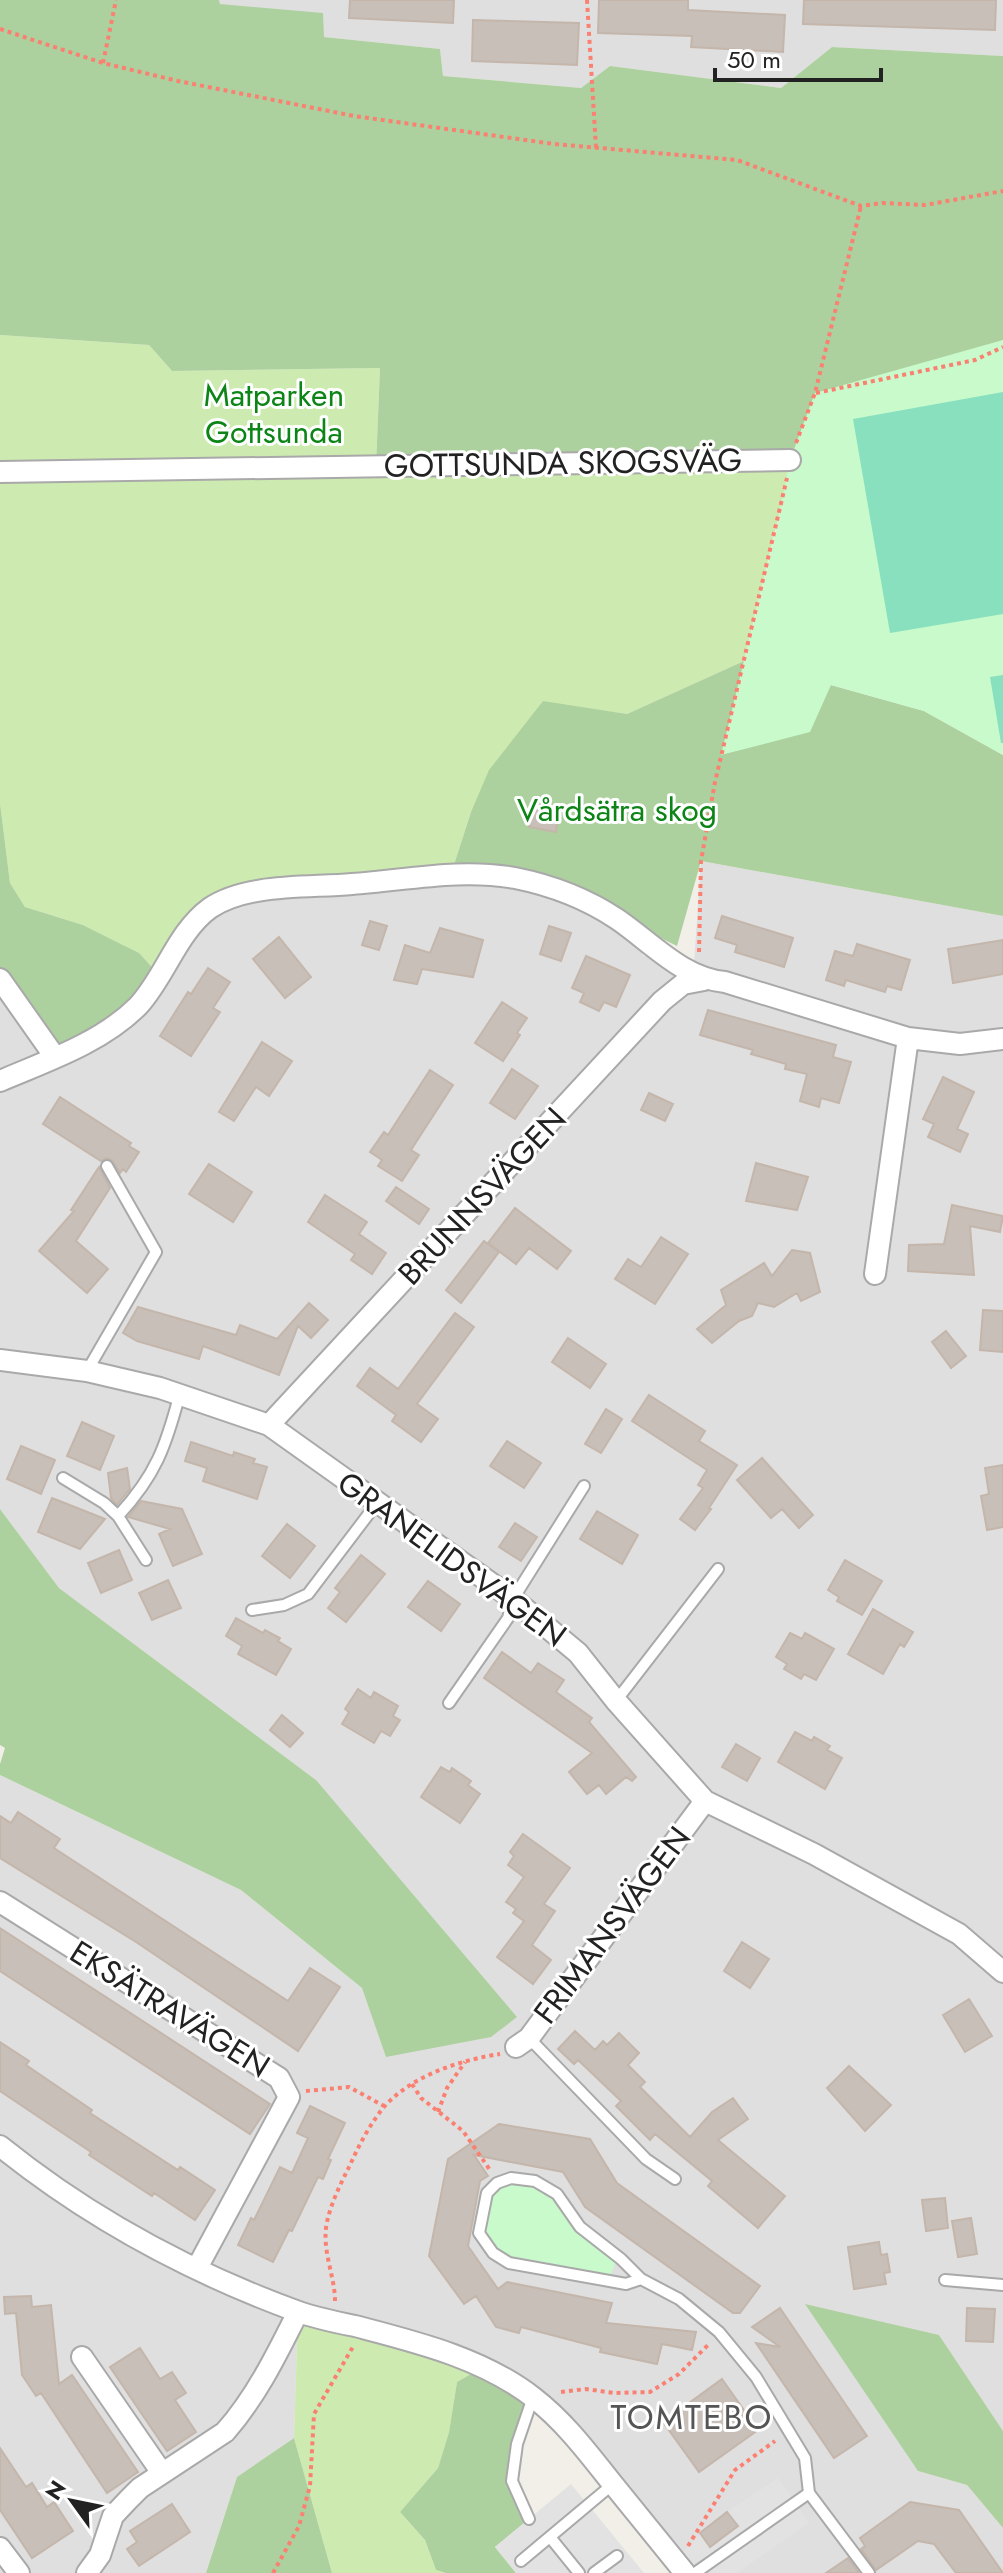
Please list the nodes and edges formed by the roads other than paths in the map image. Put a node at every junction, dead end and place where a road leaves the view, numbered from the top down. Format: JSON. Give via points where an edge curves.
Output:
{"nodes":[{"id":1,"x":790,"y":460,"type":"road end"},
{"id":2,"x":0,"y":472,"type":"edge"},
{"id":3,"x":0,"y":979,"type":"edge"},
{"id":4,"x":704,"y":980,"type":"junction"},
{"id":5,"x":908,"y":1038,"type":"junction"},
{"id":6,"x":1003,"y":1039,"type":"edge"},
{"id":7,"x":55,"y":1057,"type":"junction"},
{"id":8,"x":0,"y":1081,"type":"edge"},
{"id":9,"x":107,"y":1166,"type":"dead end"},
{"id":10,"x":875,"y":1274,"type":"dead end"},
{"id":11,"x":0,"y":1360,"type":"edge"},
{"id":12,"x":87,"y":1371,"type":"junction"},
{"id":13,"x":180,"y":1393,"type":"junction"},
{"id":14,"x":269,"y":1425,"type":"junction"},
{"id":15,"x":63,"y":1478,"type":"dead end"},
{"id":16,"x":584,"y":1486,"type":"dead end"},
{"id":17,"x":377,"y":1503,"type":"junction"},
{"id":18,"x":118,"y":1516,"type":"junction"},
{"id":19,"x":146,"y":1560,"type":"dead end"},
{"id":20,"x":718,"y":1569,"type":"dead end"},
{"id":21,"x":513,"y":1599,"type":"junction"},
{"id":22,"x":252,"y":1610,"type":"dead end"},
{"id":23,"x":616,"y":1701,"type":"junction"},
{"id":24,"x":449,"y":1703,"type":"dead end"},
{"id":25,"x":705,"y":1801,"type":"junction"},
{"id":26,"x":0,"y":1902,"type":"edge"},
{"id":27,"x":1003,"y":1972,"type":"edge"},
{"id":28,"x":523,"y":2042,"type":"joint"},
{"id":29,"x":0,"y":2146,"type":"edge"},
{"id":30,"x":675,"y":2179,"type":"dead end"},
{"id":31,"x":197,"y":2268,"type":"junction"},
{"id":32,"x":641,"y":2279,"type":"junction"},
{"id":33,"x":945,"y":2280,"type":"dead end"},
{"id":34,"x":1003,"y":2285,"type":"edge"},
{"id":35,"x":298,"y":2312,"type":"junction"},
{"id":36,"x":82,"y":2357,"type":"dead end"},
{"id":37,"x":533,"y":2397,"type":"junction"},
{"id":38,"x":162,"y":2473,"type":"junction"},
{"id":39,"x":613,"y":2484,"type":"junction"},
{"id":40,"x":809,"y":2493,"type":"junction"},
{"id":41,"x":529,"y":2519,"type":"dead end"},
{"id":42,"x":550,"y":2537,"type":"junction"},
{"id":43,"x":0,"y":2548,"type":"edge"},
{"id":44,"x":617,"y":2556,"type":"dead end"},
{"id":45,"x":521,"y":2561,"type":"dead end"},
{"id":46,"x":686,"y":2570,"type":"edge"},
{"id":47,"x":19,"y":2573,"type":"edge"},
{"id":48,"x":87,"y":2573,"type":"edge"},
{"id":49,"x":579,"y":2573,"type":"edge"},
{"id":50,"x":594,"y":2573,"type":"edge"},
{"id":51,"x":869,"y":2573,"type":"edge"}],
"edges":[{"from":1,"to":2,"type":"street","name":"GOTTSUNDA SKOGSVÄG"},
{"from":3,"to":7,"type":"street"},
{"from":4,"to":5,"type":"street"},
{"from":4,"to":7,"type":"street","via":[[589,903],[516,878],[451,874],[275,889],[230,897],[208,910],[138,1005],[100,1036]]},
{"from":4,"to":14,"type":"street","name":"BRUNNSVÄGEN","via":[[683,984],[662,1001]]},
{"from":5,"to":6,"type":"street","via":[[960,1044]]},
{"from":5,"to":10,"type":"street"},
{"from":7,"to":8,"type":"street"},
{"from":9,"to":12,"type":"lane","via":[[156,1252]]},
{"from":11,"to":12,"type":"street","name":"GRANELIDSVÄGEN"},
{"from":12,"to":13,"type":"street","name":"GRANELIDSVÄGEN"},
{"from":13,"to":14,"type":"street","name":"GRANELIDSVÄGEN"},
{"from":13,"to":18,"type":"lane","via":[[167,1445]]},
{"from":14,"to":17,"type":"street","name":"GRANELIDSVÄGEN"},
{"from":15,"to":18,"type":"lane"},
{"from":16,"to":21,"type":"lane"},
{"from":17,"to":21,"type":"street","name":"GRANELIDSVÄGEN"},
{"from":17,"to":22,"type":"lane","via":[[308,1594]]},
{"from":18,"to":19,"type":"lane"},
{"from":20,"to":23,"type":"lane"},
{"from":21,"to":23,"type":"street","name":"GRANELIDSVÄGEN","via":[[578,1653]]},
{"from":21,"to":24,"type":"lane","via":[[508,1618]]},
{"from":23,"to":25,"type":"street","name":"GRANELIDSVÄGEN"},
{"from":25,"to":27,"type":"street","name":"GRANELIDSVÄGEN","via":[[959,1934]]},
{"from":25,"to":28,"type":"street","name":"FRIMANSVÄGEN"},
{"from":26,"to":31,"type":"street","name":"EKSÄTRAVÄGEN","via":[[279,2078],[289,2097]]},
{"from":28,"to":30,"type":"lane","via":[[646,2159]]},
{"from":29,"to":31,"type":"street","via":[[91,2212]]},
{"from":31,"to":35,"type":"street"},
{"from":32,"to":32,"type":"lane","via":[[626,2284],[509,2263],[493,2253],[479,2233],[487,2193],[511,2178],[535,2181],[557,2194],[580,2227]]},
{"from":32,"to":40,"type":"lane","via":[[679,2299],[719,2332],[756,2377],[805,2458]]},
{"from":33,"to":34,"type":"lane"},
{"from":35,"to":37,"type":"street","via":[[437,2349],[483,2367]]},
{"from":35,"to":38,"type":"street","via":[[236,2420]]},
{"from":36,"to":38,"type":"street"},
{"from":37,"to":39,"type":"street","via":[[572,2433]]},
{"from":37,"to":41,"type":"lane","via":[[517,2444],[512,2481]]},
{"from":38,"to":48,"type":"street","via":[[113,2516],[100,2555]]},
{"from":39,"to":42,"type":"lane"},
{"from":39,"to":46,"type":"street"},
{"from":40,"to":46,"type":"lane"},
{"from":40,"to":51,"type":"lane"},
{"from":42,"to":45,"type":"lane"},
{"from":42,"to":49,"type":"lane"},
{"from":43,"to":47,"type":"street"},
{"from":44,"to":50,"type":"lane"}]}
